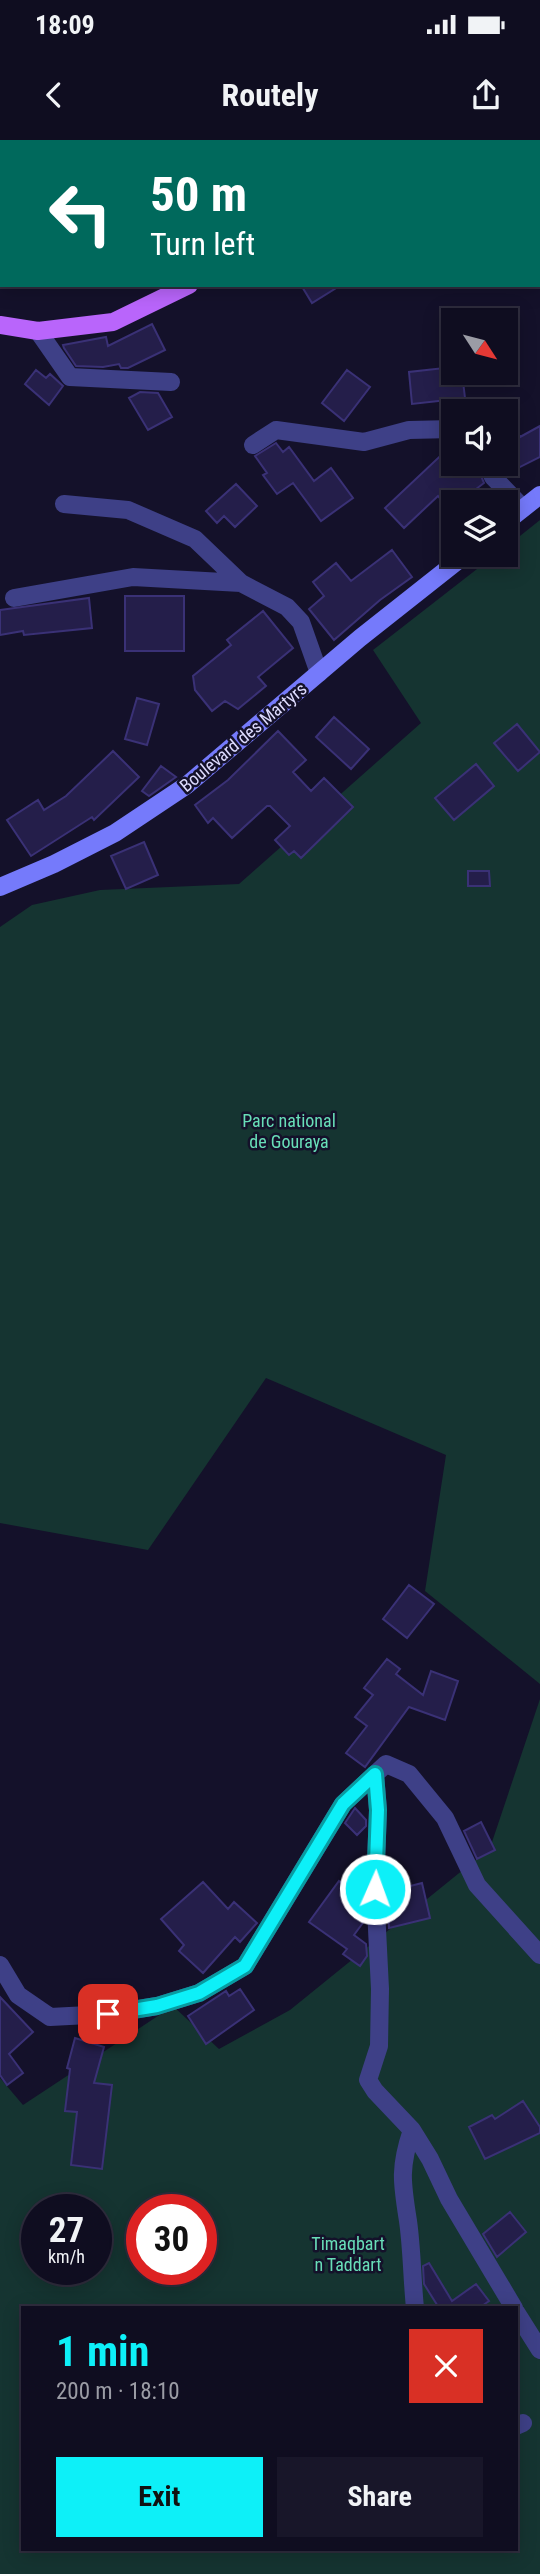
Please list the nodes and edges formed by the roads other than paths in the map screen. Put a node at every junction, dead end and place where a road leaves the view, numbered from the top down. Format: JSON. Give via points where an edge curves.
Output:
{"nodes":[{"id":1,"x":185,"y":287,"type":"edge"},
{"id":2,"x":0,"y":325,"type":"edge"},
{"id":3,"x":38,"y":331,"type":"junction"},
{"id":4,"x":171,"y":382,"type":"dead end"},
{"id":5,"x":441,"y":429,"type":"edge"},
{"id":6,"x":253,"y":444,"type":"dead end"},
{"id":7,"x":493,"y":476,"type":"edge"},
{"id":8,"x":540,"y":495,"type":"edge"},
{"id":9,"x":64,"y":504,"type":"dead end"},
{"id":10,"x":523,"y":508,"type":"junction"},
{"id":11,"x":518,"y":512,"type":"edge"},
{"id":12,"x":450,"y":567,"type":"edge"},
{"id":13,"x":241,"y":583,"type":"junction"},
{"id":14,"x":14,"y":598,"type":"dead end"},
{"id":15,"x":319,"y":673,"type":"junction"},
{"id":16,"x":0,"y":887,"type":"edge"},
{"id":17,"x":375,"y":1774,"type":"junction"},
{"id":18,"x":540,"y":1955,"type":"edge"},
{"id":19,"x":0,"y":1965,"type":"edge"},
{"id":20,"x":412,"y":2130,"type":"junction"},
{"id":21,"x":415,"y":2306,"type":"edge"},
{"id":22,"x":513,"y":2306,"type":"edge"},
{"id":23,"x":518,"y":2315,"type":"edge"},
{"id":24,"x":540,"y":2350,"type":"edge"}],
"edges":[{"from":1,"to":3,"type":"main road","via":[[113,322]]},
{"from":2,"to":3,"type":"main road"},
{"from":3,"to":4,"type":"street","via":[[69,377]]},
{"from":5,"to":6,"type":"street","via":[[409,430],[364,442],[276,430]]},
{"from":7,"to":10,"type":"street"},
{"from":8,"to":10,"type":"main road"},
{"from":9,"to":13,"type":"street","via":[[128,510],[195,539]]},
{"from":10,"to":11,"type":"main road"},
{"from":12,"to":15,"type":"main road","name":"Boulevard des Martyrs"},
{"from":13,"to":14,"type":"street","via":[[133,577]]},
{"from":13,"to":15,"type":"street","via":[[287,607],[301,622]]},
{"from":15,"to":16,"type":"main road","name":"Boulevard des Martyrs","via":[[187,785],[115,833]]},
{"from":17,"to":18,"type":"street","via":[[386,1764],[408,1774],[445,1818],[477,1885]]},
{"from":17,"to":19,"type":"street","via":[[343,1804],[245,1966],[199,1993],[108,2014],[50,2017],[18,1996]]},
{"from":17,"to":20,"type":"street","via":[[379,2046],[368,2080]]},
{"from":20,"to":21,"type":"street","via":[[401,2180]]},
{"from":20,"to":22,"type":"street"},
{"from":23,"to":24,"type":"street"}]}
